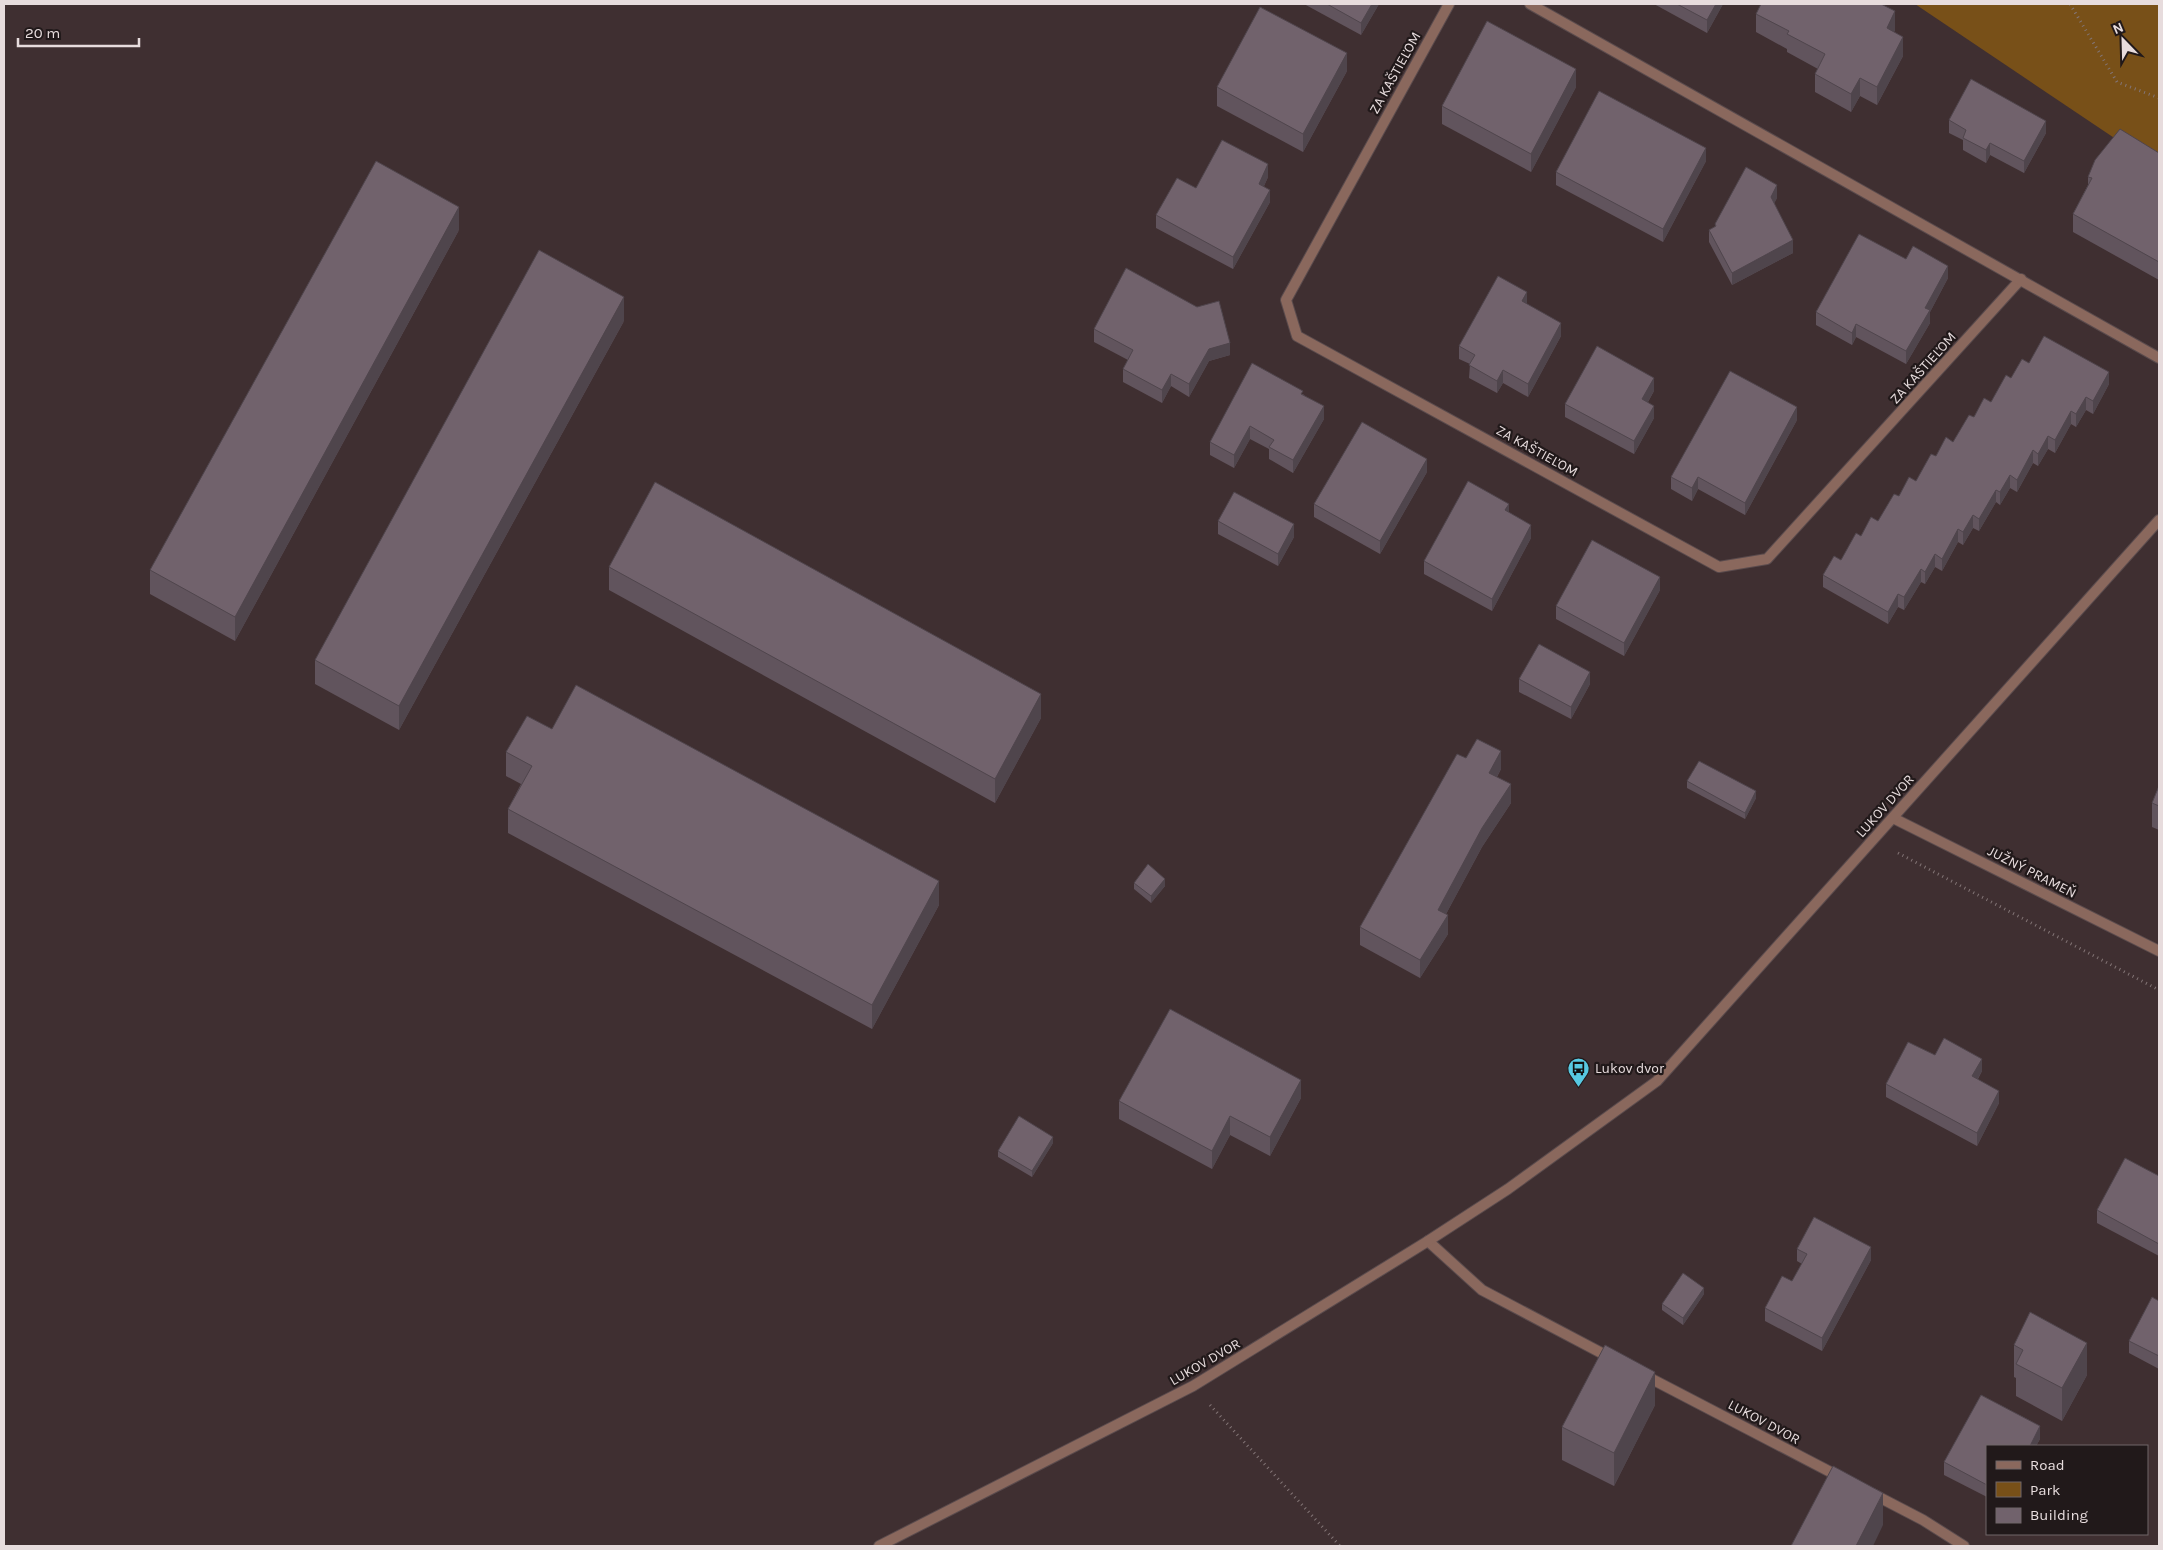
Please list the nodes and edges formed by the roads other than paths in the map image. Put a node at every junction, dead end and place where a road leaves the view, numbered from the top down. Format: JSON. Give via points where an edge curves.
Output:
{"nodes":[{"id":1,"x":1449,"y":4,"type":"edge"},
{"id":2,"x":1530,"y":4,"type":"edge"},
{"id":3,"x":2021,"y":280,"type":"junction"},
{"id":4,"x":2159,"y":358,"type":"edge"},
{"id":5,"x":2159,"y":520,"type":"edge"},
{"id":6,"x":1893,"y":818,"type":"junction"},
{"id":7,"x":2159,"y":951,"type":"edge"},
{"id":8,"x":1428,"y":1241,"type":"junction"},
{"id":9,"x":879,"y":1546,"type":"edge"},
{"id":10,"x":1964,"y":1546,"type":"edge"}],
"edges":[{"from":1,"to":3,"type":"street","name":"ZA KAŠTIEĽOM","via":[[1286,300],[1297,336],[1719,567],[1767,559]]},
{"from":2,"to":3,"type":"street"},
{"from":3,"to":4,"type":"street"},
{"from":5,"to":6,"type":"street","name":"LUKOV DVOR"},
{"from":6,"to":7,"type":"street","name":"JUŽNÝ PRAMEŇ"},
{"from":6,"to":8,"type":"street","name":"LUKOV DVOR","via":[[1658,1081],[1508,1189]]},
{"from":8,"to":9,"type":"street","name":"LUKOV DVOR","via":[[1193,1386]]},
{"from":8,"to":10,"type":"street","name":"LUKOV DVOR","via":[[1482,1290],[1923,1520]]}]}
